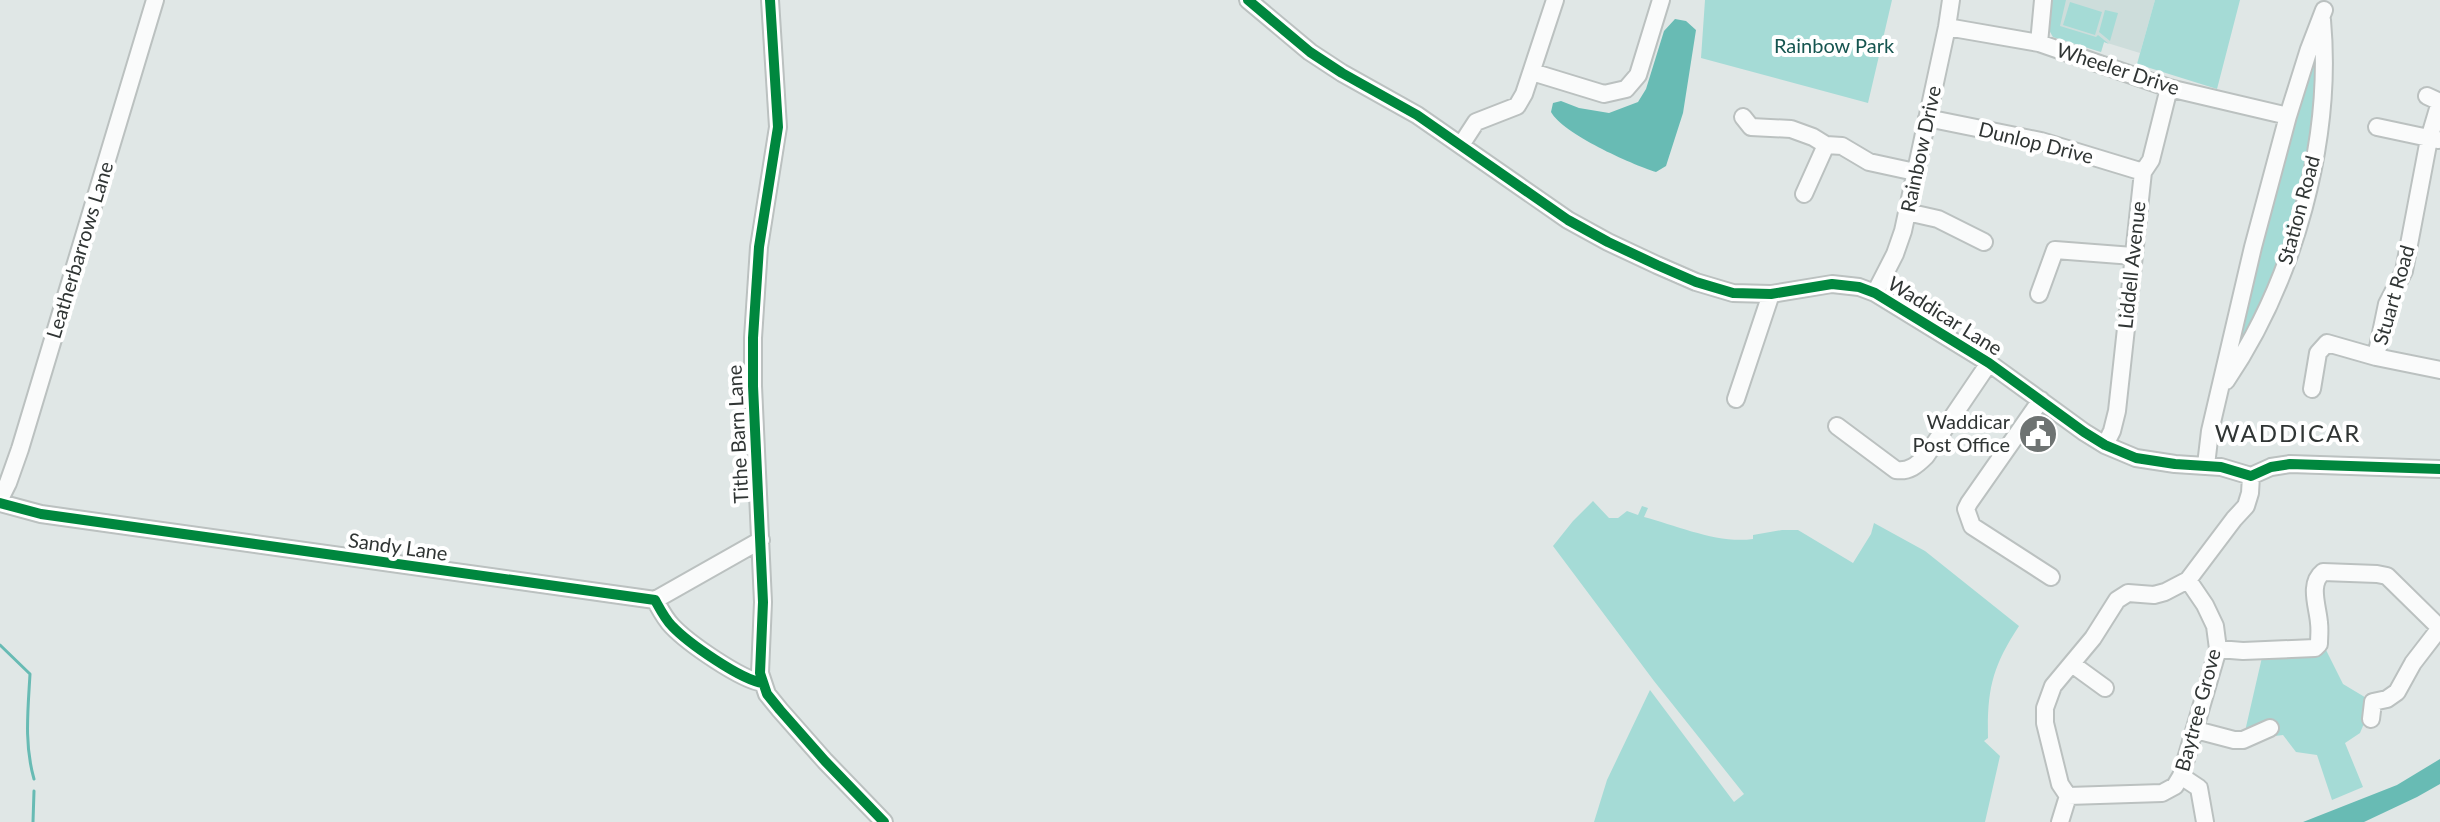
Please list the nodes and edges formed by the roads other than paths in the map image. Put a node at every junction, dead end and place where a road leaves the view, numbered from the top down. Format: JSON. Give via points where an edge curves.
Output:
{"nodes":[{"id":1,"x":155,"y":0,"type":"edge"},
{"id":2,"x":770,"y":0,"type":"edge"},
{"id":3,"x":1248,"y":0,"type":"edge"},
{"id":4,"x":1555,"y":0,"type":"edge"},
{"id":5,"x":1661,"y":0,"type":"edge"},
{"id":6,"x":1951,"y":0,"type":"edge"},
{"id":7,"x":2043,"y":0,"type":"edge"},
{"id":8,"x":2323,"y":13,"type":"dead end"},
{"id":9,"x":1947,"y":27,"type":"junction"},
{"id":10,"x":2039,"y":43,"type":"junction"},
{"id":11,"x":2317,"y":51,"type":"junction"},
{"id":12,"x":1532,"y":72,"type":"junction"},
{"id":13,"x":2169,"y":88,"type":"junction"},
{"id":14,"x":2427,"y":96,"type":"dead end"},
{"id":15,"x":2288,"y":116,"type":"junction"},
{"id":16,"x":1743,"y":117,"type":"dead end"},
{"id":17,"x":1927,"y":118,"type":"junction"},
{"id":18,"x":2377,"y":127,"type":"dead end"},
{"id":19,"x":2435,"y":140,"type":"edge"},
{"id":20,"x":1461,"y":145,"type":"junction"},
{"id":21,"x":1826,"y":145,"type":"junction"},
{"id":22,"x":1915,"y":172,"type":"junction"},
{"id":23,"x":2143,"y":172,"type":"junction"},
{"id":24,"x":1804,"y":194,"type":"dead end"},
{"id":25,"x":1907,"y":212,"type":"junction"},
{"id":26,"x":1984,"y":242,"type":"dead end"},
{"id":27,"x":2133,"y":256,"type":"junction"},
{"id":28,"x":1875,"y":293,"type":"junction"},
{"id":29,"x":1771,"y":294,"type":"junction"},
{"id":30,"x":2039,"y":294,"type":"dead end"},
{"id":31,"x":2376,"y":357,"type":"junction"},
{"id":32,"x":1989,"y":363,"type":"junction"},
{"id":33,"x":2440,"y":370,"type":"edge"},
{"id":34,"x":2221,"y":389,"type":"junction"},
{"id":35,"x":2312,"y":389,"type":"dead end"},
{"id":36,"x":1736,"y":399,"type":"dead end"},
{"id":37,"x":2041,"y":400,"type":"junction"},
{"id":38,"x":1837,"y":426,"type":"dead end"},
{"id":39,"x":2105,"y":445,"type":"junction"},
{"id":40,"x":2206,"y":465,"type":"junction"},
{"id":41,"x":2440,"y":469,"type":"edge"},
{"id":42,"x":2251,"y":476,"type":"junction"},
{"id":43,"x":0,"y":501,"type":"edge"},
{"id":44,"x":761,"y":540,"type":"junction"},
{"id":45,"x":2051,"y":577,"type":"dead end"},
{"id":46,"x":2188,"y":580,"type":"junction"},
{"id":47,"x":655,"y":600,"type":"junction"},
{"id":48,"x":2440,"y":628,"type":"edge"},
{"id":49,"x":2218,"y":649,"type":"junction"},
{"id":50,"x":2072,"y":664,"type":"junction"},
{"id":51,"x":763,"y":683,"type":"junction"},
{"id":52,"x":2105,"y":688,"type":"dead end"},
{"id":53,"x":2371,"y":719,"type":"dead end"},
{"id":54,"x":2270,"y":728,"type":"dead end"},
{"id":55,"x":2196,"y":730,"type":"junction"},
{"id":56,"x":2181,"y":776,"type":"junction"},
{"id":57,"x":2068,"y":796,"type":"junction"},
{"id":58,"x":884,"y":822,"type":"edge"},
{"id":59,"x":2060,"y":822,"type":"edge"},
{"id":60,"x":2205,"y":822,"type":"edge"}],
"edges":[{"from":1,"to":43,"type":"street","name":"Leatherbarrows Lane"},
{"from":2,"to":44,"type":"street","name":"Tithe Barn Lane","via":[[778,127],[759,247],[753,338]]},
{"from":3,"to":20,"type":"street","name":"Waddicar Lane","via":[[1310,52]]},
{"from":4,"to":12,"type":"street"},
{"from":5,"to":12,"type":"street","via":[[1638,75],[1626,89],[1604,94]]},
{"from":6,"to":9,"type":"street","name":"Rainbow Drive"},
{"from":7,"to":10,"type":"street"},
{"from":8,"to":11,"type":"street","name":"Station Road"},
{"from":9,"to":10,"type":"street","name":"Wheeler Drive"},
{"from":9,"to":17,"type":"street","name":"Rainbow Drive"},
{"from":10,"to":13,"type":"street","name":"Wheeler Drive"},
{"from":11,"to":15,"type":"street","name":"Station Road"},
{"from":11,"to":34,"type":"street","name":"Station Road","via":[[2323,113],[2297,231],[2278,287],[2248,349]]},
{"from":12,"to":20,"type":"street","via":[[1517,106],[1476,122]]},
{"from":13,"to":15,"type":"street","name":"Wheeler Drive"},
{"from":13,"to":23,"type":"street","name":"Liddell Avenue","via":[[2151,160]]},
{"from":14,"to":19,"type":"street","name":"Stuart Road","via":[[2440,102]]},
{"from":15,"to":34,"type":"street","name":"Station Road"},
{"from":16,"to":21,"type":"street","via":[[1751,127],[1791,129]]},
{"from":17,"to":22,"type":"street","name":"Rainbow Drive"},
{"from":17,"to":23,"type":"street","name":"Dunlop Drive","via":[[2041,141]]},
{"from":18,"to":19,"type":"street"},
{"from":19,"to":31,"type":"street","name":"Stuart Road","via":[[2404,271],[2387,304]]},
{"from":20,"to":29,"type":"street","name":"Waddicar Lane","via":[[1608,242],[1714,288]]},
{"from":21,"to":22,"type":"street"},
{"from":21,"to":24,"type":"street"},
{"from":22,"to":25,"type":"street","name":"Rainbow Drive"},
{"from":23,"to":27,"type":"street","name":"Liddell Avenue"},
{"from":25,"to":26,"type":"street","via":[[1938,219]]},
{"from":25,"to":28,"type":"street","name":"Rainbow Drive","via":[[1895,254]]},
{"from":27,"to":30,"type":"street","via":[[2055,250]]},
{"from":27,"to":39,"type":"street","name":"Liddell Avenue","via":[[2117,411]]},
{"from":28,"to":29,"type":"street","name":"Waddicar Lane","via":[[1832,284]]},
{"from":28,"to":32,"type":"street","name":"Waddicar Lane"},
{"from":29,"to":36,"type":"street"},
{"from":31,"to":33,"type":"street"},
{"from":31,"to":35,"type":"street","via":[[2327,343],[2318,353]]},
{"from":32,"to":37,"type":"street","name":"Waddicar Lane"},
{"from":32,"to":38,"type":"street","via":[[1926,456],[1904,471]]},
{"from":34,"to":40,"type":"street","name":"Station Road"},
{"from":37,"to":39,"type":"street","name":"Waddicar Lane"},
{"from":37,"to":45,"type":"street","via":[[1966,509],[1972,526]]},
{"from":39,"to":40,"type":"street","name":"Waddicar Lane","via":[[2156,462]]},
{"from":40,"to":42,"type":"street","name":"Waddicar Lane"},
{"from":41,"to":42,"type":"street","via":[[2290,464]]},
{"from":42,"to":46,"type":"street","via":[[2246,506]]},
{"from":43,"to":47,"type":"street","name":"Sandy Lane","via":[[41,514]]},
{"from":44,"to":47,"type":"street"},
{"from":44,"to":51,"type":"street","name":"Tithe Barn Lane"},
{"from":46,"to":49,"type":"street","name":"Baytree Grove","via":[[2215,626]]},
{"from":46,"to":50,"type":"street","via":[[2165,592],[2128,593],[2117,600]]},
{"from":47,"to":51,"type":"street","via":[[683,637],[744,677]]},
{"from":48,"to":49,"type":"street","via":[[2387,576],[2323,572],[2315,585],[2315,648]]},
{"from":48,"to":53,"type":"street","via":[[2397,692],[2387,699],[2369,699]]},
{"from":49,"to":55,"type":"street","name":"Baytree Grove"},
{"from":50,"to":52,"type":"street"},
{"from":50,"to":57,"type":"street","via":[[2047,681],[2045,708],[2060,784]]},
{"from":51,"to":58,"type":"street","via":[[780,710]]},
{"from":54,"to":55,"type":"street","via":[[2243,740]]},
{"from":55,"to":56,"type":"street","name":"Baytree Grove"},
{"from":56,"to":57,"type":"street","name":"Baytree Grove","via":[[2162,793]]},
{"from":56,"to":60,"type":"street","via":[[2199,788]]},
{"from":57,"to":59,"type":"street"}]}
